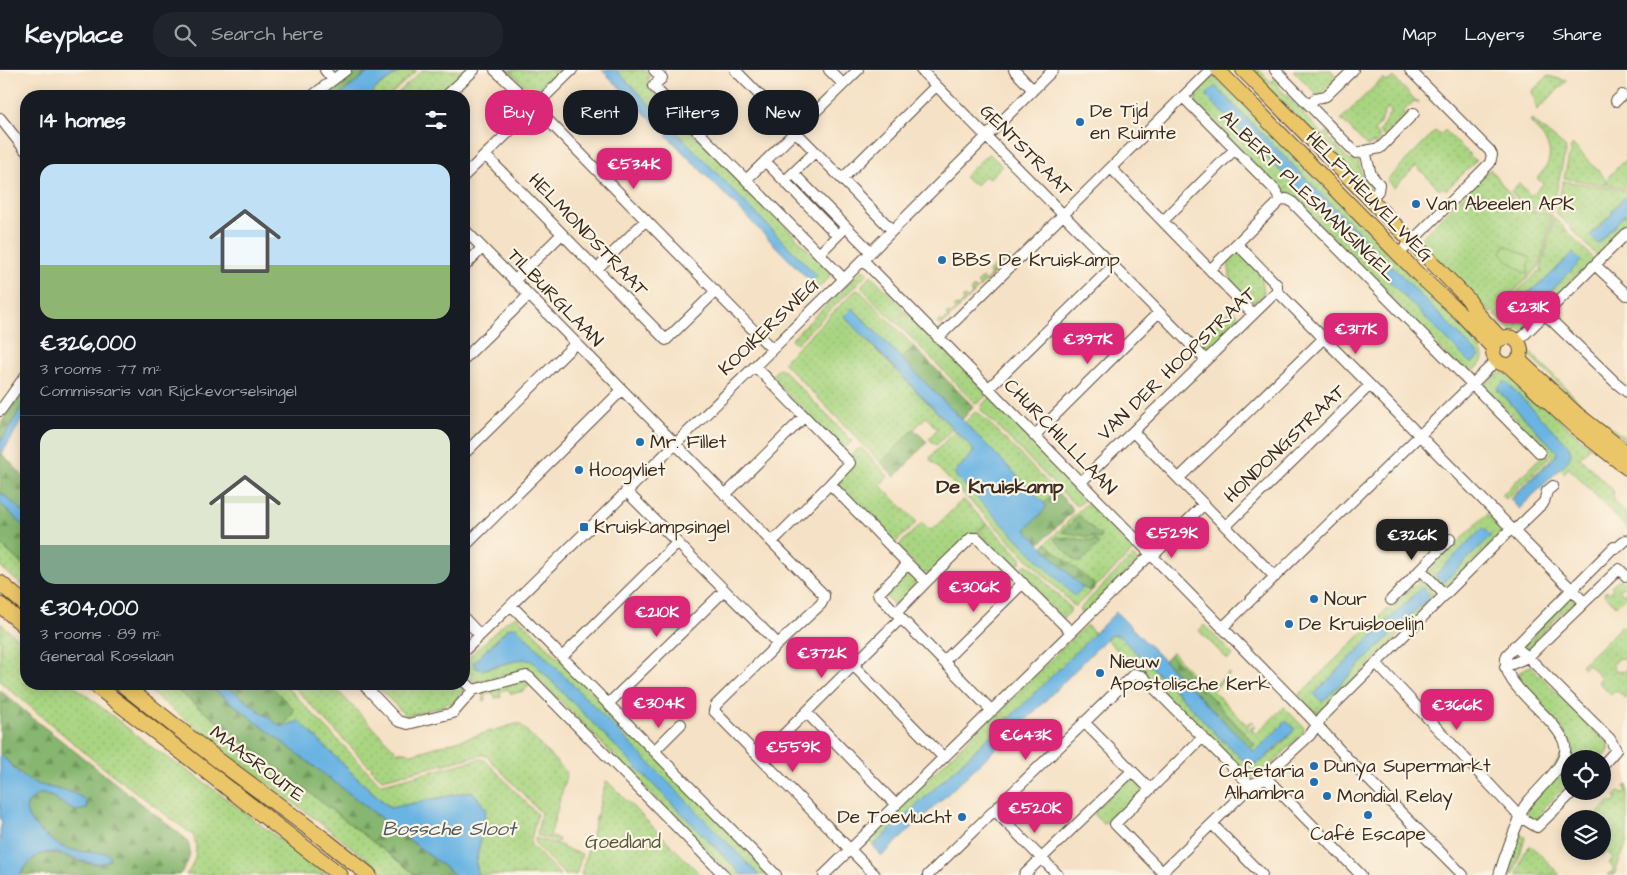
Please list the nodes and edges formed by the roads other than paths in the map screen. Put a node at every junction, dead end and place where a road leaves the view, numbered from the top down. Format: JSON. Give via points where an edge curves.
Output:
{"nodes":[{"id":1,"x":325,"y":70,"type":"edge"},
{"id":2,"x":346,"y":70,"type":"edge"},
{"id":3,"x":474,"y":70,"type":"edge"},
{"id":4,"x":496,"y":70,"type":"edge"},
{"id":5,"x":572,"y":70,"type":"edge"},
{"id":6,"x":735,"y":70,"type":"edge"},
{"id":7,"x":829,"y":70,"type":"edge"},
{"id":8,"x":858,"y":70,"type":"edge"},
{"id":9,"x":921,"y":70,"type":"edge"},
{"id":10,"x":1014,"y":70,"type":"edge"},
{"id":11,"x":1210,"y":70,"type":"edge"},
{"id":12,"x":1218,"y":70,"type":"edge"},
{"id":13,"x":1243,"y":70,"type":"edge"},
{"id":14,"x":1275,"y":70,"type":"edge"},
{"id":15,"x":1353,"y":70,"type":"edge"},
{"id":16,"x":1410,"y":70,"type":"edge"},
{"id":17,"x":1052,"y":71,"type":"edge"},
{"id":18,"x":662,"y":73,"type":"edge"},
{"id":19,"x":333,"y":80,"type":"junction"},
{"id":20,"x":843,"y":84,"type":"junction"},
{"id":21,"x":936,"y":86,"type":"junction"},
{"id":22,"x":320,"y":90,"type":"edge"},
{"id":23,"x":452,"y":90,"type":"edge"},
{"id":24,"x":517,"y":90,"type":"edge"},
{"id":25,"x":552,"y":90,"type":"edge"},
{"id":26,"x":755,"y":90,"type":"edge"},
{"id":27,"x":1033,"y":90,"type":"junction"},
{"id":28,"x":1182,"y":98,"type":"junction"},
{"id":29,"x":1309,"y":104,"type":"junction"},
{"id":30,"x":819,"y":109,"type":"edge"},
{"id":31,"x":1414,"y":113,"type":"dead end"},
{"id":32,"x":0,"y":118,"type":"edge"},
{"id":33,"x":553,"y":125,"type":"edge"},
{"id":34,"x":506,"y":135,"type":"edge"},
{"id":35,"x":793,"y":135,"type":"edge"},
{"id":36,"x":799,"y":135,"type":"edge"},
{"id":37,"x":986,"y":136,"type":"junction"},
{"id":38,"x":20,"y":143,"type":"edge"},
{"id":39,"x":1234,"y":150,"type":"junction"},
{"id":40,"x":1365,"y":151,"type":"junction"},
{"id":41,"x":815,"y":152,"type":"junction"},
{"id":42,"x":485,"y":155,"type":"junction"},
{"id":43,"x":765,"y":162,"type":"junction"},
{"id":44,"x":1111,"y":168,"type":"junction"},
{"id":45,"x":470,"y":170,"type":"edge"},
{"id":46,"x":793,"y":173,"type":"junction"},
{"id":47,"x":842,"y":179,"type":"junction"},
{"id":48,"x":746,"y":180,"type":"junction"},
{"id":49,"x":785,"y":181,"type":"junction"},
{"id":50,"x":1282,"y":200,"type":"junction"},
{"id":51,"x":1370,"y":200,"type":"junction"},
{"id":52,"x":1064,"y":214,"type":"junction"},
{"id":53,"x":646,"y":220,"type":"junction"},
{"id":54,"x":1163,"y":221,"type":"junction"},
{"id":55,"x":846,"y":226,"type":"junction"},
{"id":56,"x":892,"y":230,"type":"junction"},
{"id":57,"x":1627,"y":233,"type":"edge"},
{"id":58,"x":562,"y":234,"type":"junction"},
{"id":59,"x":470,"y":235,"type":"edge"},
{"id":60,"x":837,"y":235,"type":"junction"},
{"id":61,"x":1411,"y":241,"type":"junction"},
{"id":62,"x":1236,"y":244,"type":"junction"},
{"id":63,"x":482,"y":248,"type":"junction"},
{"id":64,"x":871,"y":252,"type":"junction"},
{"id":65,"x":819,"y":254,"type":"junction"},
{"id":66,"x":1399,"y":254,"type":"junction"},
{"id":67,"x":863,"y":260,"type":"junction"},
{"id":68,"x":470,"y":261,"type":"edge"},
{"id":69,"x":1114,"y":265,"type":"junction"},
{"id":70,"x":1595,"y":265,"type":"junction"},
{"id":71,"x":597,"y":269,"type":"junction"},
{"id":72,"x":1210,"y":270,"type":"junction"},
{"id":73,"x":844,"y":279,"type":"junction"},
{"id":74,"x":514,"y":280,"type":"junction"},
{"id":75,"x":716,"y":290,"type":"junction"},
{"id":76,"x":1277,"y":291,"type":"junction"},
{"id":77,"x":529,"y":295,"type":"junction"},
{"id":78,"x":1627,"y":296,"type":"edge"},
{"id":79,"x":1159,"y":312,"type":"junction"},
{"id":80,"x":1253,"y":314,"type":"junction"},
{"id":81,"x":1545,"y":314,"type":"junction"},
{"id":82,"x":938,"y":338,"type":"junction"},
{"id":83,"x":1323,"y":339,"type":"junction"},
{"id":84,"x":1517,"y":342,"type":"joint"},
{"id":85,"x":576,"y":344,"type":"junction"},
{"id":86,"x":772,"y":349,"type":"junction"},
{"id":87,"x":470,"y":353,"type":"edge"},
{"id":88,"x":1503,"y":354,"type":"junction"},
{"id":89,"x":1206,"y":360,"type":"junction"},
{"id":90,"x":755,"y":366,"type":"junction"},
{"id":91,"x":20,"y":383,"type":"edge"},
{"id":92,"x":1472,"y":384,"type":"junction"},
{"id":93,"x":1369,"y":386,"type":"junction"},
{"id":94,"x":988,"y":389,"type":"junction"},
{"id":95,"x":622,"y":390,"type":"junction"},
{"id":96,"x":1627,"y":392,"type":"edge"},
{"id":97,"x":0,"y":411,"type":"edge"},
{"id":98,"x":804,"y":417,"type":"junction"},
{"id":99,"x":1133,"y":432,"type":"junction"},
{"id":100,"x":1420,"y":435,"type":"junction"},
{"id":101,"x":1034,"y":436,"type":"junction"},
{"id":102,"x":674,"y":444,"type":"junction"},
{"id":103,"x":470,"y":448,"type":"edge"},
{"id":104,"x":1540,"y":453,"type":"dead end"},
{"id":105,"x":1627,"y":453,"type":"edge"},
{"id":106,"x":1627,"y":468,"type":"edge"},
{"id":107,"x":1179,"y":478,"type":"junction"},
{"id":108,"x":1080,"y":483,"type":"junction"},
{"id":109,"x":830,"y":484,"type":"junction"},
{"id":110,"x":1553,"y":486,"type":"dead end"},
{"id":111,"x":626,"y":491,"type":"junction"},
{"id":112,"x":725,"y":495,"type":"junction"},
{"id":113,"x":1204,"y":504,"type":"junction"},
{"id":114,"x":1226,"y":526,"type":"junction"},
{"id":115,"x":1513,"y":530,"type":"junction"},
{"id":116,"x":1450,"y":539,"type":"dead end"},
{"id":117,"x":1626,"y":540,"type":"edge"},
{"id":118,"x":470,"y":541,"type":"edge"},
{"id":119,"x":772,"y":542,"type":"junction"},
{"id":120,"x":677,"y":543,"type":"junction"},
{"id":121,"x":1151,"y":556,"type":"junction"},
{"id":122,"x":908,"y":564,"type":"junction"},
{"id":123,"x":1420,"y":570,"type":"junction"},
{"id":124,"x":1275,"y":577,"type":"junction"},
{"id":125,"x":1627,"y":577,"type":"edge"},
{"id":126,"x":0,"y":582,"type":"edge"},
{"id":127,"x":926,"y":582,"type":"junction"},
{"id":128,"x":1023,"y":583,"type":"junction"},
{"id":129,"x":1571,"y":589,"type":"junction"},
{"id":130,"x":724,"y":591,"type":"junction"},
{"id":131,"x":1445,"y":595,"type":"junction"},
{"id":132,"x":20,"y":600,"type":"edge"},
{"id":133,"x":1391,"y":600,"type":"dead end"},
{"id":134,"x":1584,"y":602,"type":"junction"},
{"id":135,"x":0,"y":605,"type":"edge"},
{"id":136,"x":512,"y":605,"type":"junction"},
{"id":137,"x":899,"y":616,"type":"junction"},
{"id":138,"x":20,"y":622,"type":"edge"},
{"id":139,"x":470,"y":624,"type":"edge"},
{"id":140,"x":1222,"y":628,"type":"junction"},
{"id":141,"x":1071,"y":632,"type":"junction"},
{"id":142,"x":480,"y":635,"type":"junction"},
{"id":143,"x":778,"y":644,"type":"junction"},
{"id":144,"x":470,"y":645,"type":"edge"},
{"id":145,"x":1514,"y":646,"type":"junction"},
{"id":146,"x":562,"y":657,"type":"junction"},
{"id":147,"x":1528,"y":657,"type":"junction"},
{"id":148,"x":944,"y":662,"type":"junction"},
{"id":149,"x":1376,"y":663,"type":"junction"},
{"id":150,"x":854,"y":665,"type":"junction"},
{"id":151,"x":1505,"y":667,"type":"junction"},
{"id":152,"x":470,"y":687,"type":"edge"},
{"id":153,"x":102,"y":690,"type":"edge"},
{"id":154,"x":130,"y":690,"type":"edge"},
{"id":155,"x":369,"y":690,"type":"edge"},
{"id":156,"x":473,"y":690,"type":"junction"},
{"id":157,"x":608,"y":704,"type":"junction"},
{"id":158,"x":992,"y":710,"type":"junction"},
{"id":159,"x":806,"y":712,"type":"junction"},
{"id":160,"x":1084,"y":722,"type":"junction"},
{"id":161,"x":681,"y":724,"type":"dead end"},
{"id":162,"x":1317,"y":724,"type":"junction"},
{"id":163,"x":1203,"y":737,"type":"junction"},
{"id":164,"x":654,"y":751,"type":"junction"},
{"id":165,"x":1611,"y":756,"type":"edge"},
{"id":166,"x":760,"y":758,"type":"junction"},
{"id":167,"x":944,"y":758,"type":"junction"},
{"id":168,"x":1132,"y":771,"type":"junction"},
{"id":169,"x":1267,"y":779,"type":"junction"},
{"id":170,"x":1251,"y":786,"type":"junction"},
{"id":171,"x":1150,"y":789,"type":"junction"},
{"id":172,"x":1565,"y":800,"type":"edge"},
{"id":173,"x":896,"y":804,"type":"junction"},
{"id":174,"x":994,"y":810,"type":"junction"},
{"id":175,"x":1520,"y":816,"type":"junction"},
{"id":176,"x":1212,"y":824,"type":"junction"},
{"id":177,"x":850,"y":849,"type":"junction"},
{"id":178,"x":1042,"y":858,"type":"junction"},
{"id":179,"x":1164,"y":874,"type":"edge"},
{"id":180,"x":340,"y":875,"type":"edge"},
{"id":181,"x":369,"y":875,"type":"edge"},
{"id":182,"x":724,"y":875,"type":"edge"},
{"id":183,"x":776,"y":875,"type":"edge"},
{"id":184,"x":824,"y":875,"type":"edge"},
{"id":185,"x":875,"y":875,"type":"edge"},
{"id":186,"x":928,"y":875,"type":"edge"},
{"id":187,"x":1024,"y":875,"type":"edge"},
{"id":188,"x":1058,"y":875,"type":"edge"},
{"id":189,"x":1262,"y":875,"type":"edge"},
{"id":190,"x":1361,"y":875,"type":"edge"},
{"id":191,"x":1463,"y":875,"type":"edge"},
{"id":192,"x":1499,"y":875,"type":"edge"}],
"edges":[{"from":1,"to":19,"type":"street"},
{"from":2,"to":19,"type":"street"},
{"from":3,"to":23,"type":"street"},
{"from":4,"to":24,"type":"street"},
{"from":5,"to":25,"type":"street"},
{"from":6,"to":26,"type":"street"},
{"from":7,"to":20,"type":"street"},
{"from":8,"to":20,"type":"street"},
{"from":9,"to":21,"type":"street","name":"GENTSTRAAT"},
{"from":10,"to":27,"type":"street"},
{"from":11,"to":28,"type":"street"},
{"from":12,"to":66,"type":"main road","name":"HELFTHEUVELWEG"},
{"from":13,"to":51,"type":"main road","name":"HELFTHEUVELWEG"},
{"from":14,"to":29,"type":"street"},
{"from":15,"to":29,"type":"street","via":[[1326,96]]},
{"from":16,"to":61,"type":"street","via":[[1492,155],[1490,163]]},
{"from":17,"to":27,"type":"street","name":"KOOIKERSWEG"},
{"from":18,"to":48,"type":"street","via":[[653,86]]},
{"from":19,"to":22,"type":"street"},
{"from":20,"to":30,"type":"street"},
{"from":21,"to":37,"type":"street","name":"GENTSTRAAT"},
{"from":21,"to":47,"type":"street"},
{"from":27,"to":37,"type":"street","name":"KOOIKERSWEG"},
{"from":28,"to":39,"type":"street","name":"ALBERT PLESMANSINGEL"},
{"from":28,"to":44,"type":"street"},
{"from":29,"to":40,"type":"street","via":[[1356,153]]},
{"from":31,"to":40,"type":"street","via":[[1380,148]]},
{"from":32,"to":38,"type":"street"},
{"from":33,"to":53,"type":"street"},
{"from":34,"to":42,"type":"street"},
{"from":35,"to":43,"type":"street"},
{"from":36,"to":41,"type":"street"},
{"from":37,"to":52,"type":"street","name":"GENTSTRAAT"},
{"from":37,"to":56,"type":"street","name":"KOOIKERSWEG"},
{"from":39,"to":50,"type":"street","name":"ALBERT PLESMANSINGEL"},
{"from":39,"to":54,"type":"street"},
{"from":40,"to":51,"type":"street","via":[[1371,175],[1379,184]]},
{"from":41,"to":46,"type":"street"},
{"from":41,"to":47,"type":"street"},
{"from":42,"to":45,"type":"street"},
{"from":42,"to":58,"type":"street","name":"HELMONDSTRAAT"},
{"from":43,"to":48,"type":"street"},
{"from":43,"to":49,"type":"street"},
{"from":44,"to":52,"type":"street"},
{"from":44,"to":54,"type":"street"},
{"from":46,"to":49,"type":"street"},
{"from":46,"to":55,"type":"street"},
{"from":47,"to":56,"type":"street"},
{"from":48,"to":65,"type":"street"},
{"from":49,"to":60,"type":"street"},
{"from":50,"to":62,"type":"street"},
{"from":50,"to":92,"type":"street","name":"ALBERT PLESMANSINGEL","via":[[1291,201]]},
{"from":51,"to":61,"type":"main road","name":"HELFTHEUVELWEG"},
{"from":52,"to":69,"type":"street","name":"GENTSTRAAT"},
{"from":52,"to":82,"type":"street"},
{"from":53,"to":71,"type":"street"},
{"from":53,"to":75,"type":"street"},
{"from":54,"to":72,"type":"street"},
{"from":55,"to":60,"type":"street"},
{"from":55,"to":64,"type":"street"},
{"from":56,"to":64,"type":"street","name":"KOOIKERSWEG"},
{"from":57,"to":70,"type":"street"},
{"from":58,"to":71,"type":"street","name":"HELMONDSTRAAT"},
{"from":58,"to":74,"type":"street"},
{"from":59,"to":63,"type":"street","name":"TILBURGLAAN"},
{"from":60,"to":65,"type":"street"},
{"from":61,"to":66,"type":"street"},
{"from":61,"to":88,"type":"main road","name":"HELFTHEUVELWEG","via":[[1468,300]]},
{"from":62,"to":72,"type":"street"},
{"from":62,"to":76,"type":"street","via":[[1277,285]]},
{"from":63,"to":68,"type":"street"},
{"from":63,"to":74,"type":"street","name":"TILBURGLAAN"},
{"from":64,"to":67,"type":"street","name":"KOOIKERSWEG"},
{"from":65,"to":73,"type":"street"},
{"from":66,"to":88,"type":"main road","name":"HELFTHEUVELWEG"},
{"from":67,"to":73,"type":"street","name":"KOOIKERSWEG"},
{"from":67,"to":82,"type":"street","name":"CHURCHILLLAAN"},
{"from":69,"to":79,"type":"street","name":"GENTSTRAAT"},
{"from":69,"to":94,"type":"street"},
{"from":70,"to":78,"type":"street"},
{"from":70,"to":81,"type":"street"},
{"from":71,"to":75,"type":"street","name":"HELMONDSTRAAT","via":[[666,340]]},
{"from":72,"to":80,"type":"street"},
{"from":73,"to":86,"type":"street","name":"KOOIKERSWEG"},
{"from":74,"to":77,"type":"street","name":"TILBURGLAAN"},
{"from":75,"to":86,"type":"street"},
{"from":76,"to":80,"type":"street","name":"VAN DER HOOPSTRAAT"},
{"from":76,"to":83,"type":"street"},
{"from":77,"to":85,"type":"street","name":"TILBURGLAAN"},
{"from":77,"to":87,"type":"street"},
{"from":79,"to":89,"type":"street","name":"GENTSTRAAT"},
{"from":79,"to":101,"type":"street"},
{"from":80,"to":89,"type":"street","name":"VAN DER HOOPSTRAAT"},
{"from":81,"to":84,"type":"street"},
{"from":81,"to":96,"type":"street"},
{"from":82,"to":94,"type":"street","name":"CHURCHILLLAAN"},
{"from":83,"to":93,"type":"street"},
{"from":83,"to":107,"type":"street"},
{"from":84,"to":88,"type":"main road","via":[[1520,350]]},
{"from":85,"to":95,"type":"street","name":"TILBURGLAAN"},
{"from":85,"to":103,"type":"street"},
{"from":86,"to":90,"type":"street","name":"KOOIKERSWEG"},
{"from":88,"to":92,"type":"street"},
{"from":88,"to":105,"type":"main road","name":"HELFTHEUVELWEG"},
{"from":88,"to":106,"type":"main road","name":"HELFTHEUVELWEG","via":[[1576,427]]},
{"from":89,"to":99,"type":"street","name":"VAN DER HOOPSTRAAT"},
{"from":90,"to":98,"type":"street"},
{"from":90,"to":102,"type":"street","name":"KOOIKERSWEG"},
{"from":91,"to":97,"type":"street"},
{"from":92,"to":100,"type":"street"},
{"from":92,"to":104,"type":"street","name":"ALBERT PLESMANSINGEL"},
{"from":93,"to":100,"type":"street"},
{"from":93,"to":114,"type":"street","name":"HONDONGSTRAAT"},
{"from":94,"to":101,"type":"street","name":"CHURCHILLLAAN"},
{"from":95,"to":102,"type":"street","name":"TILBURGLAAN"},
{"from":95,"to":118,"type":"street"},
{"from":98,"to":109,"type":"street","via":[[850,464]]},
{"from":98,"to":112,"type":"street"},
{"from":99,"to":107,"type":"street"},
{"from":99,"to":108,"type":"street","name":"VAN DER HOOPSTRAAT"},
{"from":100,"to":115,"type":"street"},
{"from":100,"to":124,"type":"street"},
{"from":101,"to":108,"type":"street","name":"CHURCHILLLAAN"},
{"from":102,"to":111,"type":"street","name":"KOOIKERSWEG"},
{"from":102,"to":112,"type":"street","name":"TILBURGLAAN"},
{"from":107,"to":113,"type":"street"},
{"from":108,"to":121,"type":"street","name":"CHURCHILLLAAN"},
{"from":109,"to":119,"type":"street"},
{"from":109,"to":122,"type":"street"},
{"from":110,"to":115,"type":"street","via":[[1544,502]]},
{"from":111,"to":120,"type":"street"},
{"from":111,"to":136,"type":"street","name":"KOOIKERSWEG"},
{"from":112,"to":119,"type":"street","name":"TILBURGLAAN"},
{"from":113,"to":114,"type":"street"},
{"from":113,"to":121,"type":"street"},
{"from":114,"to":124,"type":"street"},
{"from":115,"to":129,"type":"street"},
{"from":115,"to":131,"type":"street"},
{"from":116,"to":123,"type":"street"},
{"from":117,"to":129,"type":"street","via":[[1614,547]]},
{"from":119,"to":143,"type":"street","name":"TILBURGLAAN","via":[[824,598]]},
{"from":120,"to":130,"type":"street"},
{"from":120,"to":146,"type":"street"},
{"from":121,"to":140,"type":"street","name":"CHURCHILLLAAN"},
{"from":121,"to":141,"type":"street"},
{"from":122,"to":127,"type":"street"},
{"from":122,"to":137,"type":"street","via":[[878,594]]},
{"from":123,"to":131,"type":"street"},
{"from":123,"to":133,"type":"street"},
{"from":124,"to":140,"type":"street"},
{"from":125,"to":134,"type":"street","via":[[1619,569]]},
{"from":126,"to":132,"type":"highway"},
{"from":127,"to":128,"type":"street","via":[[974,537],[980,539]]},
{"from":127,"to":137,"type":"street"},
{"from":128,"to":141,"type":"street"},
{"from":128,"to":148,"type":"street"},
{"from":129,"to":134,"type":"street"},
{"from":129,"to":145,"type":"street"},
{"from":130,"to":143,"type":"street"},
{"from":130,"to":157,"type":"street"},
{"from":131,"to":149,"type":"street"},
{"from":134,"to":147,"type":"street"},
{"from":135,"to":138,"type":"highway"},
{"from":136,"to":142,"type":"street"},
{"from":136,"to":146,"type":"street"},
{"from":137,"to":148,"type":"street"},
{"from":137,"to":150,"type":"street"},
{"from":139,"to":142,"type":"street"},
{"from":140,"to":162,"type":"street","name":"CHURCHILLLAAN"},
{"from":141,"to":158,"type":"street"},
{"from":142,"to":144,"type":"street"},
{"from":143,"to":166,"type":"street","via":[[714,709]]},
{"from":145,"to":147,"type":"street"},
{"from":145,"to":151,"type":"street","via":[[1507,655]]},
{"from":146,"to":157,"type":"street"},
{"from":147,"to":151,"type":"street"},
{"from":147,"to":165,"type":"street","via":[[1610,739],[1616,750]]},
{"from":148,"to":158,"type":"street"},
{"from":149,"to":162,"type":"street"},
{"from":149,"to":175,"type":"street"},
{"from":150,"to":159,"type":"street"},
{"from":150,"to":167,"type":"street"},
{"from":151,"to":175,"type":"street","via":[[1512,680],[1561,734],[1565,746],[1560,765],[1523,808]]},
{"from":152,"to":156,"type":"street"},
{"from":153,"to":180,"type":"highway","name":"MAASROUTE"},
{"from":154,"to":181,"type":"highway","name":"MAASROUTE"},
{"from":155,"to":156,"type":"street","via":[[398,720],[408,724],[453,713]]},
{"from":156,"to":182,"type":"street","via":[[522,677],[530,678]]},
{"from":157,"to":164,"type":"street"},
{"from":158,"to":167,"type":"street"},
{"from":159,"to":166,"type":"street"},
{"from":159,"to":173,"type":"street"},
{"from":160,"to":163,"type":"street","via":[[1131,675],[1137,673]]},
{"from":160,"to":168,"type":"street"},
{"from":160,"to":174,"type":"street"},
{"from":161,"to":164,"type":"street"},
{"from":162,"to":169,"type":"street"},
{"from":162,"to":191,"type":"street","name":"CHURCHILLLAAN","via":[[1350,762]]},
{"from":163,"to":170,"type":"street"},
{"from":163,"to":171,"type":"street"},
{"from":164,"to":183,"type":"street"},
{"from":166,"to":177,"type":"street"},
{"from":167,"to":173,"type":"street"},
{"from":168,"to":171,"type":"street"},
{"from":168,"to":178,"type":"street"},
{"from":169,"to":170,"type":"street"},
{"from":169,"to":190,"type":"street"},
{"from":170,"to":176,"type":"street"},
{"from":171,"to":179,"type":"street","via":[[1115,824]]},
{"from":172,"to":175,"type":"street","via":[[1537,827]]},
{"from":173,"to":177,"type":"street"},
{"from":174,"to":178,"type":"street"},
{"from":174,"to":186,"type":"street"},
{"from":175,"to":192,"type":"street"},
{"from":176,"to":179,"type":"street"},
{"from":176,"to":189,"type":"street"},
{"from":177,"to":184,"type":"street"},
{"from":177,"to":185,"type":"street"},
{"from":178,"to":187,"type":"street"},
{"from":178,"to":188,"type":"street"}]}
